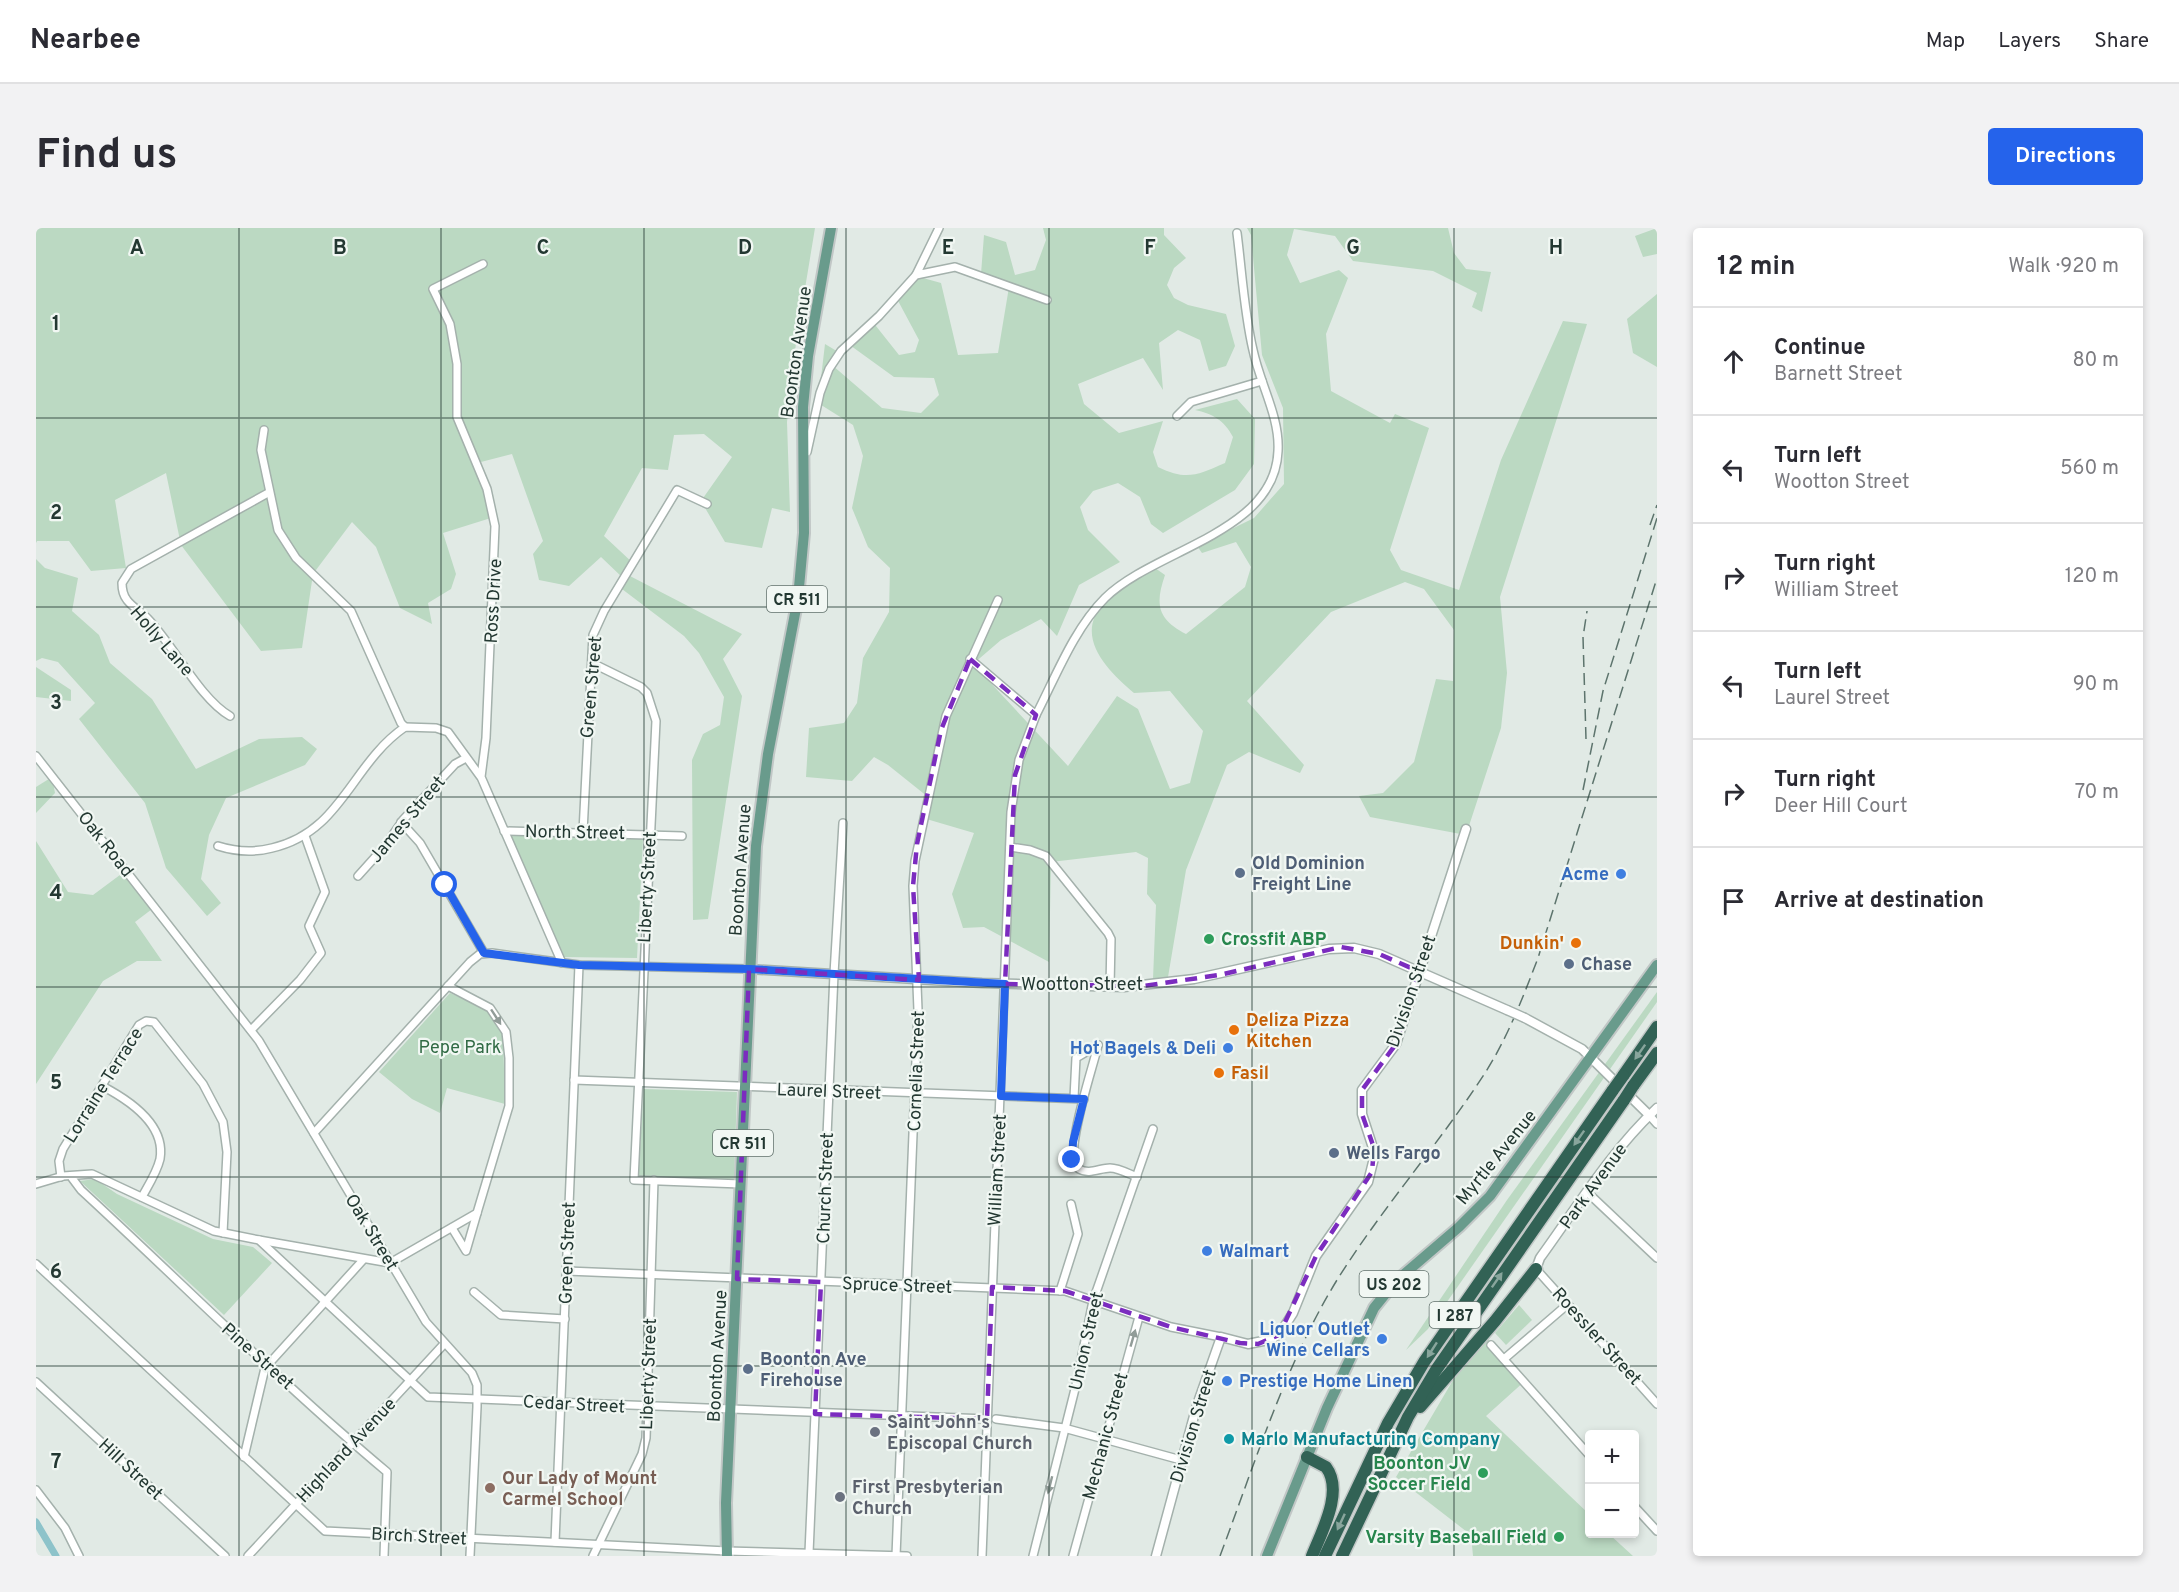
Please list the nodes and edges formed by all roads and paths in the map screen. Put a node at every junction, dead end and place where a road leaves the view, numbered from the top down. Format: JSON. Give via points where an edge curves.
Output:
{"nodes":[{"id":1,"x":831,"y":228,"type":"edge"},
{"id":2,"x":939,"y":228,"type":"edge"},
{"id":3,"x":1237,"y":233,"type":"dead end"},
{"id":4,"x":483,"y":264,"type":"dead end"},
{"id":5,"x":916,"y":275,"type":"junction"},
{"id":6,"x":1047,"y":300,"type":"dead end"},
{"id":7,"x":1262,"y":381,"type":"junction"},
{"id":8,"x":1177,"y":416,"type":"dead end"},
{"id":9,"x":264,"y":430,"type":"dead end"},
{"id":10,"x":804,"y":469,"type":"junction"},
{"id":11,"x":268,"y":493,"type":"junction"},
{"id":12,"x":707,"y":504,"type":"dead end"},
{"id":13,"x":998,"y":600,"type":"dead end"},
{"id":14,"x":969,"y":659,"type":"junction"},
{"id":15,"x":594,"y":664,"type":"junction"},
{"id":16,"x":1036,"y":715,"type":"junction"},
{"id":17,"x":230,"y":716,"type":"dead end"},
{"id":18,"x":405,"y":727,"type":"junction"},
{"id":19,"x":36,"y":756,"type":"edge"},
{"id":20,"x":466,"y":758,"type":"junction"},
{"id":21,"x":481,"y":777,"type":"junction"},
{"id":22,"x":401,"y":822,"type":"junction"},
{"id":23,"x":843,"y":823,"type":"dead end"},
{"id":24,"x":1466,"y":829,"type":"dead end"},
{"id":25,"x":504,"y":831,"type":"junction"},
{"id":26,"x":583,"y":832,"type":"junction"},
{"id":27,"x":650,"y":834,"type":"junction"},
{"id":28,"x":305,"y":836,"type":"junction"},
{"id":29,"x":682,"y":836,"type":"dead end"},
{"id":30,"x":218,"y":846,"type":"dead end"},
{"id":31,"x":1010,"y":847,"type":"junction"},
{"id":32,"x":358,"y":876,"type":"dead end"},
{"id":33,"x":175,"y":934,"type":"joint"},
{"id":34,"x":484,"y":953,"type":"junction"},
{"id":35,"x":562,"y":963,"type":"junction"},
{"id":36,"x":579,"y":965,"type":"junction"},
{"id":37,"x":1657,"y":965,"type":"edge"},
{"id":38,"x":644,"y":966,"type":"junction"},
{"id":39,"x":749,"y":969,"type":"junction"},
{"id":40,"x":1418,"y":971,"type":"junction"},
{"id":41,"x":834,"y":974,"type":"junction"},
{"id":42,"x":919,"y":980,"type":"junction"},
{"id":43,"x":1005,"y":984,"type":"junction"},
{"id":44,"x":448,"y":986,"type":"junction"},
{"id":45,"x":1110,"y":987,"type":"junction"},
{"id":46,"x":1657,"y":1028,"type":"edge"},
{"id":47,"x":251,"y":1030,"type":"junction"},
{"id":48,"x":1657,"y":1053,"type":"edge"},
{"id":49,"x":1592,"y":1058,"type":"junction"},
{"id":50,"x":574,"y":1080,"type":"junction"},
{"id":51,"x":640,"y":1084,"type":"junction"},
{"id":52,"x":102,"y":1086,"type":"junction"},
{"id":53,"x":745,"y":1088,"type":"junction"},
{"id":54,"x":829,"y":1091,"type":"junction"},
{"id":55,"x":915,"y":1095,"type":"junction"},
{"id":56,"x":1001,"y":1096,"type":"junction"},
{"id":57,"x":1074,"y":1098,"type":"junction"},
{"id":58,"x":1084,"y":1099,"type":"junction"},
{"id":59,"x":1657,"y":1108,"type":"edge"},
{"id":60,"x":1649,"y":1115,"type":"junction"},
{"id":61,"x":1657,"y":1124,"type":"edge"},
{"id":62,"x":1153,"y":1130,"type":"dead end"},
{"id":63,"x":314,"y":1133,"type":"junction"},
{"id":64,"x":61,"y":1177,"type":"junction"},
{"id":65,"x":1137,"y":1177,"type":"junction"},
{"id":66,"x":72,"y":1178,"type":"junction"},
{"id":67,"x":654,"y":1180,"type":"junction"},
{"id":68,"x":36,"y":1184,"type":"edge"},
{"id":69,"x":741,"y":1184,"type":"junction"},
{"id":70,"x":1587,"y":1192,"type":"junction"},
{"id":71,"x":142,"y":1197,"type":"junction"},
{"id":72,"x":1071,"y":1204,"type":"dead end"},
{"id":73,"x":477,"y":1213,"type":"junction"},
{"id":74,"x":452,"y":1228,"type":"junction"},
{"id":75,"x":223,"y":1233,"type":"junction"},
{"id":76,"x":259,"y":1240,"type":"junction"},
{"id":77,"x":1657,"y":1258,"type":"edge"},
{"id":78,"x":363,"y":1260,"type":"junction"},
{"id":79,"x":391,"y":1262,"type":"junction"},
{"id":80,"x":36,"y":1264,"type":"edge"},
{"id":81,"x":1536,"y":1269,"type":"junction"},
{"id":82,"x":567,"y":1271,"type":"junction"},
{"id":83,"x":652,"y":1276,"type":"junction"},
{"id":84,"x":737,"y":1279,"type":"junction"},
{"id":85,"x":821,"y":1282,"type":"junction"},
{"id":86,"x":908,"y":1286,"type":"junction"},
{"id":87,"x":992,"y":1287,"type":"junction"},
{"id":88,"x":1060,"y":1291,"type":"junction"},
{"id":89,"x":474,"y":1292,"type":"dead end"},
{"id":90,"x":1093,"y":1301,"type":"junction"},
{"id":91,"x":323,"y":1302,"type":"junction"},
{"id":92,"x":1568,"y":1304,"type":"junction"},
{"id":93,"x":1138,"y":1317,"type":"junction"},
{"id":94,"x":565,"y":1319,"type":"junction"},
{"id":95,"x":1221,"y":1337,"type":"junction"},
{"id":96,"x":444,"y":1344,"type":"junction"},
{"id":97,"x":1491,"y":1345,"type":"dead end"},
{"id":98,"x":1504,"y":1359,"type":"junction"},
{"id":99,"x":268,"y":1365,"type":"junction"},
{"id":100,"x":411,"y":1381,"type":"junction"},
{"id":101,"x":36,"y":1382,"type":"edge"},
{"id":102,"x":477,"y":1399,"type":"junction"},
{"id":103,"x":561,"y":1403,"type":"junction"},
{"id":104,"x":1657,"y":1404,"type":"edge"},
{"id":105,"x":646,"y":1407,"type":"junction"},
{"id":106,"x":731,"y":1410,"type":"junction"},
{"id":107,"x":815,"y":1414,"type":"junction"},
{"id":108,"x":903,"y":1417,"type":"junction"},
{"id":109,"x":1408,"y":1417,"type":"junction"},
{"id":110,"x":987,"y":1419,"type":"junction"},
{"id":111,"x":996,"y":1419,"type":"dead end"},
{"id":112,"x":1064,"y":1428,"type":"junction"},
{"id":113,"x":1104,"y":1438,"type":"junction"},
{"id":114,"x":353,"y":1443,"type":"junction"},
{"id":115,"x":1585,"y":1450,"type":"edge"},
{"id":116,"x":243,"y":1457,"type":"junction"},
{"id":117,"x":1307,"y":1457,"type":"junction"},
{"id":118,"x":1181,"y":1460,"type":"junction"},
{"id":119,"x":36,"y":1490,"type":"edge"},
{"id":120,"x":295,"y":1504,"type":"junction"},
{"id":121,"x":1639,"y":1511,"type":"edge"},
{"id":122,"x":1657,"y":1531,"type":"edge"},
{"id":123,"x":385,"y":1534,"type":"junction"},
{"id":124,"x":471,"y":1538,"type":"junction"},
{"id":125,"x":555,"y":1542,"type":"junction"},
{"id":126,"x":598,"y":1544,"type":"junction"},
{"id":127,"x":727,"y":1553,"type":"edge"},
{"id":128,"x":813,"y":1554,"type":"edge"},
{"id":129,"x":79,"y":1556,"type":"edge"},
{"id":130,"x":225,"y":1556,"type":"edge"},
{"id":131,"x":249,"y":1556,"type":"edge"},
{"id":132,"x":384,"y":1556,"type":"edge"},
{"id":133,"x":470,"y":1556,"type":"edge"},
{"id":134,"x":593,"y":1556,"type":"edge"},
{"id":135,"x":896,"y":1556,"type":"edge"},
{"id":136,"x":907,"y":1556,"type":"edge"},
{"id":137,"x":982,"y":1556,"type":"edge"},
{"id":138,"x":1033,"y":1556,"type":"edge"},
{"id":139,"x":1073,"y":1556,"type":"edge"},
{"id":140,"x":1156,"y":1556,"type":"edge"},
{"id":141,"x":1267,"y":1556,"type":"edge"},
{"id":142,"x":1312,"y":1556,"type":"edge"},
{"id":143,"x":1325,"y":1556,"type":"edge"},
{"id":144,"x":1342,"y":1556,"type":"edge"}],
"edges":[{"from":1,"to":10,"type":"main road","name":"Boonton Avenue","number":"CR 511","via":[[808,356],[802,432]]},
{"from":2,"to":5,"type":"street"},
{"from":3,"to":7,"type":"street","name":"William Street","via":[[1253,350]]},
{"from":4,"to":21,"type":"street","name":"Ross Drive","via":[[433,289],[450,324],[457,364],[457,417],[487,489],[495,526]]},
{"from":5,"to":6,"type":"street","via":[[955,267]]},
{"from":5,"to":10,"type":"street","via":[[841,351],[829,369]]},
{"from":7,"to":8,"type":"street","via":[[1191,402]]},
{"from":7,"to":16,"type":"street","name":"William Street","via":[[1276,429],[1278,452],[1274,474],[1261,499],[1238,519],[1134,576],[1104,599],[1086,622]]},
{"from":9,"to":11,"type":"street","via":[[261,450]]},
{"from":10,"to":39,"type":"main road","name":"Boonton Avenue","number":"CR 511","via":[[798,598],[762,792]]},
{"from":11,"to":17,"type":"street","name":"Holly Lane","via":[[131,569],[122,583],[129,602],[168,642],[216,707]]},
{"from":11,"to":18,"type":"street","via":[[278,530],[288,549],[351,611]]},
{"from":12,"to":15,"type":"street","name":"Green Street","via":[[677,490],[604,610],[593,635]]},
{"from":13,"to":14,"type":"street","name":"Cornelia Street"},
{"from":14,"to":16,"type":"street"},
{"from":14,"to":42,"type":"street","name":"Cornelia Street","via":[[941,730],[917,844],[913,886]]},
{"from":15,"to":26,"type":"street","name":"Green Street"},
{"from":15,"to":27,"type":"street","name":"Liberty Street","via":[[641,687],[655,712],[657,739]]},
{"from":16,"to":31,"type":"street","name":"William Street","via":[[1015,775]]},
{"from":18,"to":20,"type":"street","via":[[448,732]]},
{"from":18,"to":28,"type":"street","via":[[371,757],[340,803]]},
{"from":19,"to":33,"type":"street","name":"Oak Road"},
{"from":20,"to":21,"type":"street"},
{"from":20,"to":22,"type":"street","name":"James Street","via":[[455,764]]},
{"from":21,"to":25,"type":"street"},
{"from":22,"to":32,"type":"street","name":"James Street"},
{"from":22,"to":34,"type":"street","via":[[420,843]]},
{"from":23,"to":41,"type":"street","name":"Church Street"},
{"from":24,"to":40,"type":"street","name":"Division Street"},
{"from":25,"to":26,"type":"street","name":"North Street"},
{"from":25,"to":35,"type":"street"},
{"from":26,"to":27,"type":"street","name":"North Street"},
{"from":27,"to":29,"type":"street","name":"North Street"},
{"from":27,"to":38,"type":"street","name":"Liberty Street"},
{"from":28,"to":30,"type":"street","via":[[250,852]]},
{"from":28,"to":47,"type":"street","via":[[325,887],[324,900],[309,926],[321,952],[300,980]]},
{"from":31,"to":43,"type":"street","name":"William Street"},
{"from":31,"to":45,"type":"street","via":[[1046,856],[1108,933]]},
{"from":33,"to":47,"type":"street","name":"Oak Street"},
{"from":34,"to":35,"type":"street","name":"Wootton Street"},
{"from":34,"to":44,"type":"street"},
{"from":35,"to":36,"type":"street","name":"Wootton Street"},
{"from":36,"to":38,"type":"street","name":"Wootton Street"},
{"from":36,"to":50,"type":"street","name":"Green Street"},
{"from":37,"to":49,"type":"main road","name":"Myrtle Avenue","number":"US 202"},
{"from":38,"to":39,"type":"street","name":"Wootton Street"},
{"from":38,"to":51,"type":"street","name":"Liberty Street"},
{"from":39,"to":41,"type":"street","name":"Wootton Street"},
{"from":39,"to":53,"type":"main road","name":"Boonton Avenue","number":"CR 511"},
{"from":40,"to":45,"type":"street","name":"Wootton Street","via":[[1379,954],[1341,947],[1210,976]]},
{"from":40,"to":49,"type":"street","name":"Wootton Street","bridge":true,"via":[[1525,1018]]},
{"from":40,"to":95,"type":"street","name":"Division Street","via":[[1396,1044],[1362,1090],[1362,1114],[1375,1154],[1368,1182],[1316,1256],[1293,1313],[1279,1335],[1258,1344]]},
{"from":41,"to":42,"type":"street","name":"Wootton Street"},
{"from":41,"to":54,"type":"street","name":"Church Street"},
{"from":42,"to":43,"type":"street","name":"Wootton Street"},
{"from":42,"to":55,"type":"street","name":"Cornelia Street"},
{"from":43,"to":45,"type":"street","name":"Wootton Street"},
{"from":43,"to":56,"type":"street","name":"William Street"},
{"from":44,"to":63,"type":"street"},
{"from":44,"to":73,"type":"street","one_way":true,"via":[[490,1008],[506,1032],[509,1106]]},
{"from":46,"to":143,"type":"highway","number":"I 287","one_way":true,"bridge":true,"via":[[1424,1362],[1388,1423]]},
{"from":47,"to":63,"type":"street","name":"Oak Street"},
{"from":109,"to":48,"type":"highway","number":"I 287","one_way":true,"bridge":true,"via":[[1449,1350]]},
{"from":49,"to":60,"type":"street","name":"Wootton Street"},
{"from":49,"to":117,"type":"main road","name":"Myrtle Avenue","number":"US 202","via":[[1490,1196],[1383,1295],[1334,1392]]},
{"from":50,"to":51,"type":"street","name":"Laurel Street"},
{"from":50,"to":82,"type":"street","name":"Green Street"},
{"from":51,"to":53,"type":"street","name":"Laurel Street"},
{"from":51,"to":67,"type":"street","name":"Liberty Street","via":[[634,1179]]},
{"from":52,"to":64,"type":"street","name":"Lorraine Terrace","via":[[63,1149],[59,1161]]},
{"from":52,"to":71,"type":"street","via":[[140,1110],[158,1140],[160,1161]]},
{"from":52,"to":75,"type":"street","name":"Lorraine Terrace","via":[[139,1025],[146,1021],[158,1024],[203,1084],[223,1122],[227,1152]]},
{"from":53,"to":54,"type":"street","name":"Laurel Street"},
{"from":53,"to":69,"type":"main road","name":"Boonton Avenue","number":"CR 511"},
{"from":54,"to":55,"type":"street","name":"Laurel Street"},
{"from":54,"to":85,"type":"street","name":"Church Street"},
{"from":55,"to":56,"type":"street","name":"Laurel Street"},
{"from":55,"to":86,"type":"street","name":"Cornelia Street"},
{"from":56,"to":57,"type":"street","name":"Laurel Street"},
{"from":56,"to":87,"type":"street","name":"William Street"},
{"from":57,"to":58,"type":"street","name":"Laurel Street"},
{"from":57,"to":58,"type":"street","via":[[1076,1058],[1098,1045]]},
{"from":58,"to":65,"type":"street","via":[[1073,1142],[1073,1164],[1085,1171],[1111,1168]]},
{"from":59,"to":60,"type":"street","name":"Park Avenue"},
{"from":60,"to":61,"type":"street","name":"Wootton Street"},
{"from":60,"to":70,"type":"street","name":"Park Avenue"},
{"from":62,"to":65,"type":"street","name":"Union Street"},
{"from":63,"to":79,"type":"street","name":"Oak Street"},
{"from":64,"to":66,"type":"street"},
{"from":64,"to":68,"type":"street"},
{"from":65,"to":90,"type":"street","name":"Union Street"},
{"from":66,"to":71,"type":"street","via":[[92,1174]]},
{"from":66,"to":99,"type":"street","name":"Pine Street"},
{"from":67,"to":69,"type":"street"},
{"from":67,"to":83,"type":"street","name":"Liberty Street"},
{"from":69,"to":84,"type":"main road","name":"Boonton Avenue","number":"CR 511"},
{"from":70,"to":77,"type":"street"},
{"from":70,"to":81,"type":"street","name":"Park Avenue"},
{"from":71,"to":75,"type":"street"},
{"from":72,"to":88,"type":"street","via":[[1078,1234]]},
{"from":73,"to":74,"type":"street"},
{"from":73,"to":74,"type":"street","via":[[466,1251]]},
{"from":74,"to":79,"type":"street"},
{"from":75,"to":76,"type":"street"},
{"from":76,"to":78,"type":"street"},
{"from":76,"to":91,"type":"street","name":"Cedar Street"},
{"from":78,"to":79,"type":"street"},
{"from":78,"to":91,"type":"street"},
{"from":79,"to":96,"type":"street","name":"Oak Street","via":[[426,1322]]},
{"from":80,"to":116,"type":"street","name":"Birch Street"},
{"from":81,"to":92,"type":"street","name":"Roessler Street"},
{"from":81,"to":109,"type":"highway","via":[[1485,1333]]},
{"from":82,"to":83,"type":"street","name":"Spruce Street"},
{"from":82,"to":94,"type":"street","name":"Green Street"},
{"from":83,"to":84,"type":"street","name":"Spruce Street"},
{"from":83,"to":105,"type":"street","name":"Liberty Street"},
{"from":84,"to":85,"type":"street","name":"Spruce Street"},
{"from":84,"to":106,"type":"main road","name":"Boonton Avenue","number":"CR 511"},
{"from":85,"to":86,"type":"street","name":"Spruce Street"},
{"from":85,"to":107,"type":"street","name":"Church Street"},
{"from":86,"to":87,"type":"street","name":"Spruce Street"},
{"from":86,"to":108,"type":"street","name":"Cornelia Street"},
{"from":87,"to":88,"type":"street","name":"Spruce Street"},
{"from":87,"to":110,"type":"street","name":"William Street"},
{"from":88,"to":90,"type":"street","name":"Spruce Street"},
{"from":89,"to":94,"type":"street","via":[[501,1315]]},
{"from":90,"to":93,"type":"street","name":"Spruce Street"},
{"from":90,"to":112,"type":"street","name":"Union Street"},
{"from":91,"to":99,"type":"street"},
{"from":91,"to":100,"type":"street","name":"Cedar Street"},
{"from":92,"to":98,"type":"street"},
{"from":92,"to":104,"type":"street","name":"Roessler Street"},
{"from":93,"to":95,"type":"street","name":"Spruce Street"},
{"from":113,"to":93,"type":"street","name":"Mechanic Street","one_way":true},
{"from":94,"to":103,"type":"street","name":"Green Street"},
{"from":95,"to":118,"type":"street","name":"Division Street"},
{"from":96,"to":100,"type":"street","name":"Highland Avenue"},
{"from":96,"to":102,"type":"street","name":"Oak Street","via":[[472,1373]]},
{"from":97,"to":98,"type":"street"},
{"from":98,"to":115,"type":"street"},
{"from":99,"to":114,"type":"street","name":"Pine Street"},
{"from":99,"to":116,"type":"street"},
{"from":100,"to":102,"type":"street","name":"Cedar Street","via":[[428,1396]]},
{"from":100,"to":114,"type":"street","name":"Highland Avenue"},
{"from":101,"to":130,"type":"street","name":"Hill Street"},
{"from":102,"to":103,"type":"street","name":"Cedar Street"},
{"from":102,"to":124,"type":"street","name":"Oak Street"},
{"from":103,"to":105,"type":"street","name":"Cedar Street"},
{"from":103,"to":125,"type":"street","name":"Green Street"},
{"from":105,"to":106,"type":"street","name":"Cedar Street"},
{"from":105,"to":126,"type":"street","name":"Liberty Street","via":[[644,1446]]},
{"from":106,"to":107,"type":"street","name":"Cedar Street"},
{"from":106,"to":127,"type":"main road","name":"Boonton Avenue","number":"CR 511"},
{"from":107,"to":108,"type":"street","name":"Cedar Street"},
{"from":107,"to":128,"type":"street","name":"Church Street"},
{"from":108,"to":110,"type":"street","name":"Cedar Street"},
{"from":108,"to":135,"type":"street","name":"Cornelia Street"},
{"from":109,"to":144,"type":"highway","number":"I 287"},
{"from":110,"to":137,"type":"street","name":"William Street"},
{"from":111,"to":112,"type":"street"},
{"from":112,"to":113,"type":"street"},
{"from":112,"to":138,"type":"street","name":"Union Street","one_way":true},
{"from":113,"to":118,"type":"street"},
{"from":113,"to":139,"type":"street","name":"Mechanic Street"},
{"from":114,"to":120,"type":"street","name":"Highland Avenue"},
{"from":114,"to":123,"type":"street","name":"Pine Street","via":[[387,1472]]},
{"from":116,"to":120,"type":"street","name":"Birch Street"},
{"from":117,"to":141,"type":"main road","name":"Myrtle Avenue","number":"US 202"},
{"from":117,"to":142,"type":"highway","via":[[1326,1467],[1333,1486]]},
{"from":118,"to":140,"type":"street","name":"Division Street"},
{"from":119,"to":129,"type":"street","via":[[65,1528]]},
{"from":120,"to":123,"type":"street","name":"Birch Street","via":[[325,1531]]},
{"from":120,"to":131,"type":"street","name":"Highland Avenue"},
{"from":121,"to":122,"type":"street"},
{"from":123,"to":124,"type":"street","name":"Birch Street"},
{"from":123,"to":132,"type":"street","name":"Pine Street"},
{"from":124,"to":125,"type":"street","name":"Birch Street"},
{"from":124,"to":133,"type":"street","name":"Oak Street"},
{"from":125,"to":126,"type":"street","name":"Birch Street"},
{"from":126,"to":127,"type":"street","name":"Birch Street"},
{"from":126,"to":134,"type":"street","name":"Liberty Street"},
{"from":127,"to":128,"type":"street","name":"Birch Street"},
{"from":128,"to":135,"type":"street","name":"Birch Street"},
{"from":135,"to":136,"type":"street","name":"Birch Street"}]}
